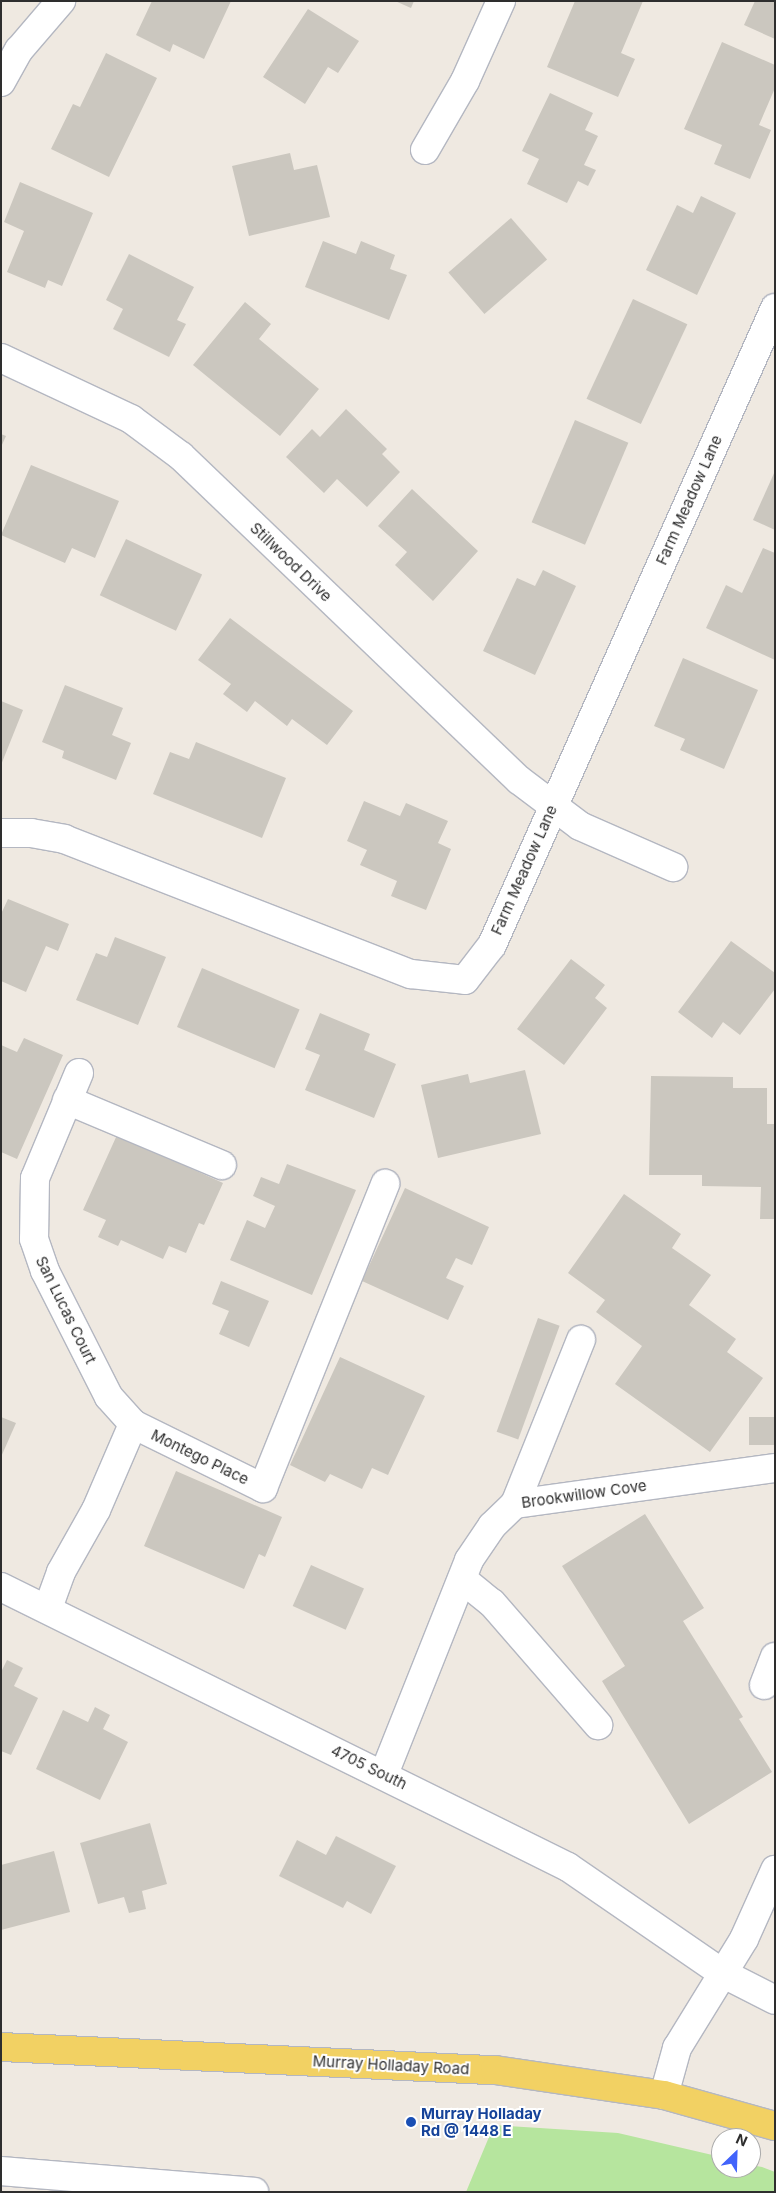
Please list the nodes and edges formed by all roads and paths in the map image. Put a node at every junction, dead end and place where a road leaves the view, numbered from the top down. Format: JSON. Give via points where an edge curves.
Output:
{"nodes":[{"id":1,"x":61,"y":1,"type":"edge"},
{"id":2,"x":501,"y":1,"type":"edge"},
{"id":3,"x":1,"y":82,"type":"edge"},
{"id":4,"x":425,"y":150,"type":"dead end"},
{"id":5,"x":775,"y":308,"type":"edge"},
{"id":6,"x":1,"y":358,"type":"edge"},
{"id":7,"x":552,"y":808,"type":"junction"},
{"id":8,"x":1,"y":833,"type":"edge"},
{"id":9,"x":673,"y":867,"type":"dead end"},
{"id":10,"x":79,"y":1073,"type":"dead end"},
{"id":11,"x":67,"y":1100,"type":"junction"},
{"id":12,"x":222,"y":1165,"type":"dead end"},
{"id":13,"x":385,"y":1184,"type":"dead end"},
{"id":14,"x":581,"y":1340,"type":"dead end"},
{"id":15,"x":133,"y":1424,"type":"junction"},
{"id":16,"x":775,"y":1468,"type":"edge"},
{"id":17,"x":515,"y":1504,"type":"junction"},
{"id":18,"x":462,"y":1579,"type":"junction"},
{"id":19,"x":1,"y":1587,"type":"edge"},
{"id":20,"x":48,"y":1608,"type":"junction"},
{"id":21,"x":775,"y":1657,"type":"edge"},
{"id":22,"x":764,"y":1685,"type":"dead end"},
{"id":23,"x":598,"y":1725,"type":"dead end"},
{"id":24,"x":384,"y":1774,"type":"junction"},
{"id":25,"x":775,"y":1870,"type":"edge"},
{"id":26,"x":722,"y":1973,"type":"junction"},
{"id":27,"x":775,"y":2000,"type":"edge"},
{"id":28,"x":1,"y":2046,"type":"edge"},
{"id":29,"x":664,"y":2094,"type":"junction"},
{"id":30,"x":775,"y":2126,"type":"edge"},
{"id":31,"x":1,"y":2171,"type":"edge"},
{"id":32,"x":254,"y":2192,"type":"edge"}],
"edges":[{"from":1,"to":3,"type":"street","via":[[19,50]]},
{"from":2,"to":4,"type":"street","via":[[465,81]]},
{"from":5,"to":7,"type":"street","name":"Farm Meadow Lane"},
{"from":6,"to":7,"type":"street","name":"Stillwood Drive","via":[[131,419],[181,456]]},
{"from":7,"to":8,"type":"street","name":"Farm Meadow Lane","via":[[492,944],[465,980],[411,974],[64,839],[31,833]]},
{"from":7,"to":9,"type":"street","name":"Stillwood Drive","via":[[580,826]]},
{"from":10,"to":11,"type":"street","name":"San Lucas Court"},
{"from":11,"to":12,"type":"street"},
{"from":11,"to":15,"type":"street","name":"San Lucas Court","via":[[35,1178],[34,1239],[45,1271],[109,1397]]},
{"from":13,"to":15,"type":"street","name":"Montego Place","via":[[263,1488]]},
{"from":14,"to":17,"type":"street"},
{"from":15,"to":20,"type":"street","name":"Montego Place","via":[[96,1510],[61,1572]]},
{"from":16,"to":17,"type":"street","name":"Brookwillow Cove"},
{"from":17,"to":18,"type":"street","name":"Brookwillow Cove","via":[[479,1543]]},
{"from":18,"to":23,"type":"street","via":[[505,1617]]},
{"from":18,"to":24,"type":"street","name":"Brookwillow Cove"},
{"from":19,"to":20,"type":"street","name":"4705 South"},
{"from":20,"to":24,"type":"street","name":"4705 South"},
{"from":21,"to":22,"type":"street"},
{"from":24,"to":26,"type":"street","name":"4705 South","via":[[568,1867]]},
{"from":25,"to":26,"type":"street","via":[[744,1939]]},
{"from":26,"to":27,"type":"street","name":"4705 South"},
{"from":26,"to":29,"type":"street","via":[[676,2048]]},
{"from":28,"to":29,"type":"main road","name":"Murray Holladay Road","via":[[495,2070]]},
{"from":29,"to":30,"type":"main road","name":"Murray Holladay Road"},
{"from":31,"to":32,"type":"street"}]}
